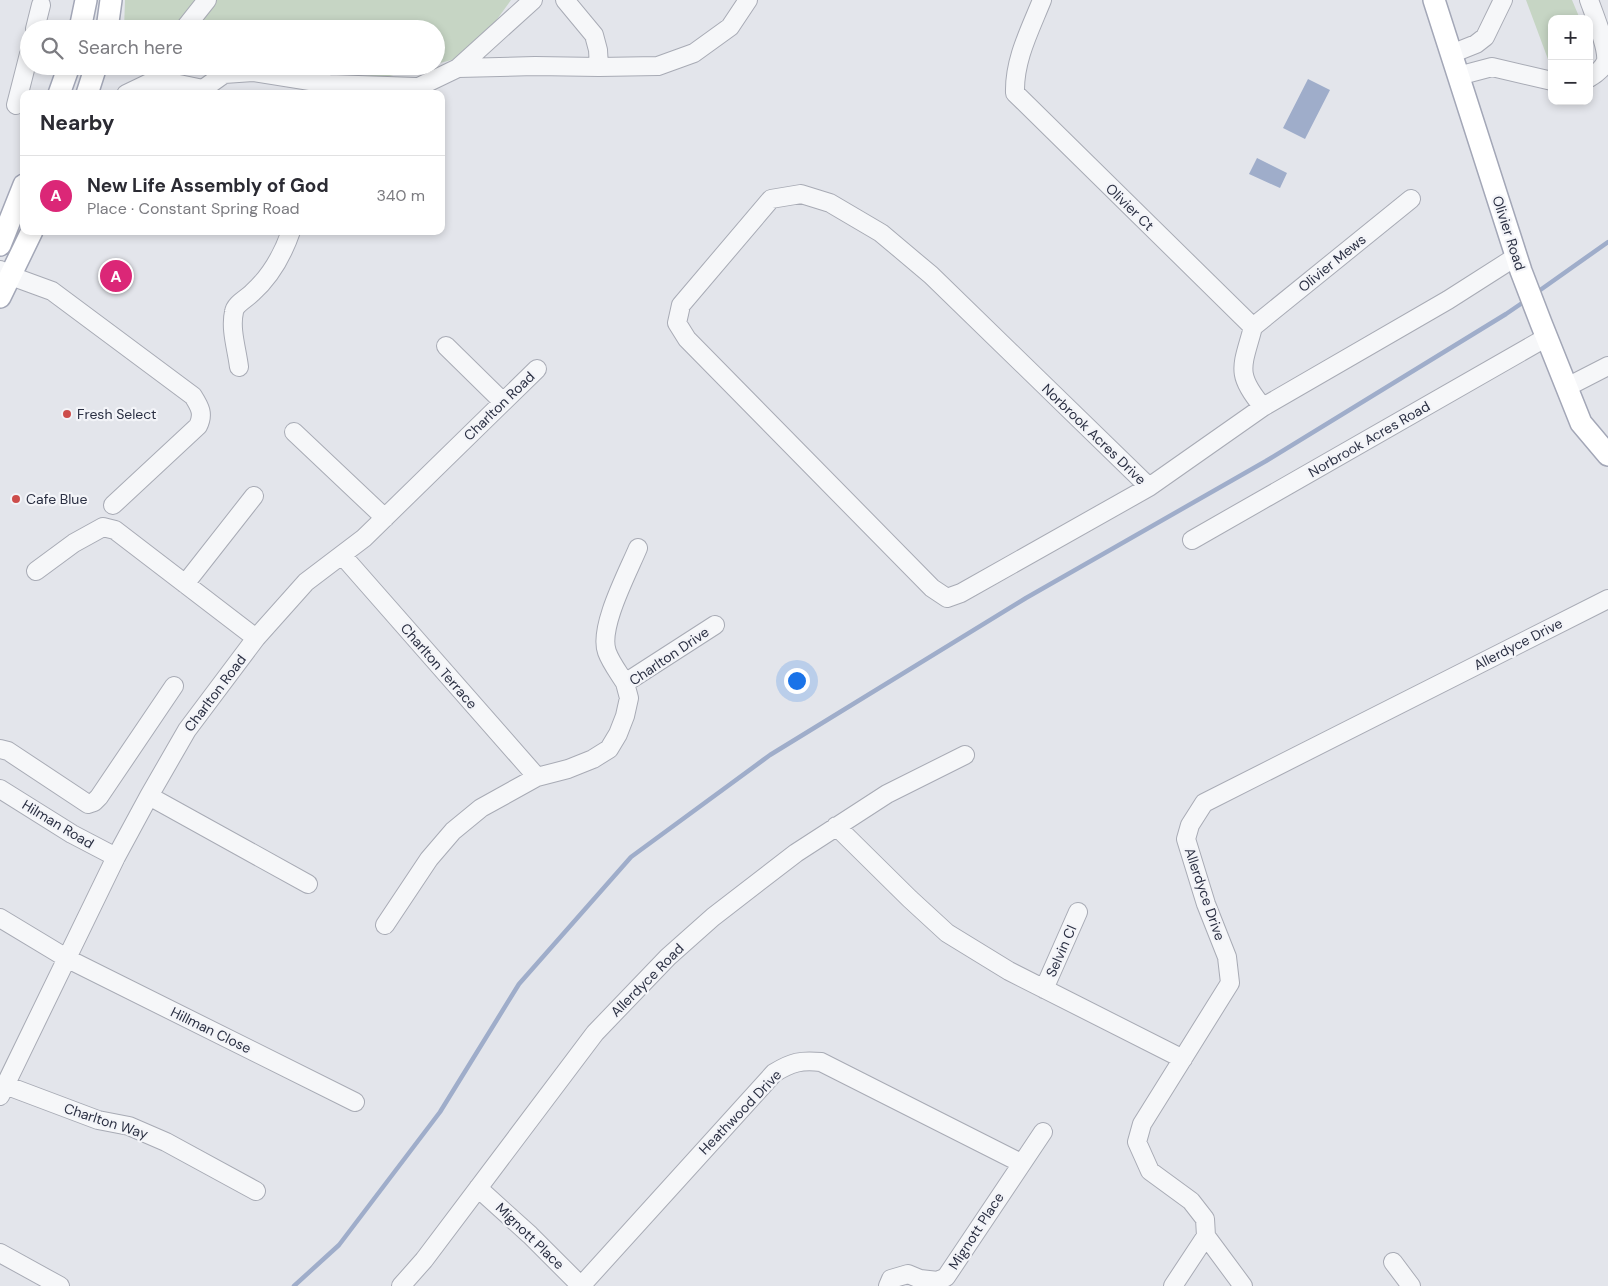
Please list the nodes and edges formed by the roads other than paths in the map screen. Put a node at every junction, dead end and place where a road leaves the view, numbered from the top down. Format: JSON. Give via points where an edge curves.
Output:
{"nodes":[{"id":1,"x":86,"y":0,"type":"edge"},
{"id":2,"x":111,"y":0,"type":"edge"},
{"id":3,"x":207,"y":0,"type":"edge"},
{"id":4,"x":533,"y":0,"type":"edge"},
{"id":5,"x":565,"y":0,"type":"edge"},
{"id":6,"x":748,"y":0,"type":"edge"},
{"id":7,"x":1042,"y":0,"type":"edge"},
{"id":8,"x":1434,"y":0,"type":"edge"},
{"id":9,"x":1503,"y":0,"type":"edge"},
{"id":10,"x":1589,"y":0,"type":"edge"},
{"id":11,"x":41,"y":5,"type":"dead end"},
{"id":12,"x":37,"y":20,"type":"edge"},
{"id":13,"x":82,"y":20,"type":"edge"},
{"id":14,"x":108,"y":20,"type":"edge"},
{"id":15,"x":191,"y":20,"type":"edge"},
{"id":16,"x":1485,"y":37,"type":"junction"},
{"id":17,"x":1451,"y":54,"type":"junction"},
{"id":18,"x":1492,"y":67,"type":"junction"},
{"id":19,"x":458,"y":68,"type":"junction"},
{"id":20,"x":599,"y":68,"type":"junction"},
{"id":21,"x":445,"y":74,"type":"edge"},
{"id":22,"x":22,"y":75,"type":"edge"},
{"id":23,"x":66,"y":75,"type":"edge"},
{"id":24,"x":93,"y":75,"type":"edge"},
{"id":25,"x":154,"y":75,"type":"edge"},
{"id":26,"x":158,"y":75,"type":"edge"},
{"id":27,"x":223,"y":75,"type":"edge"},
{"id":28,"x":272,"y":75,"type":"edge"},
{"id":29,"x":443,"y":75,"type":"edge"},
{"id":30,"x":1593,"y":75,"type":"edge"},
{"id":31,"x":1458,"y":76,"type":"junction"},
{"id":32,"x":1548,"y":80,"type":"edge"},
{"id":33,"x":355,"y":89,"type":"edge"},
{"id":34,"x":60,"y":90,"type":"edge"},
{"id":35,"x":88,"y":90,"type":"edge"},
{"id":36,"x":132,"y":90,"type":"edge"},
{"id":37,"x":200,"y":90,"type":"edge"},
{"id":38,"x":204,"y":90,"type":"edge"},
{"id":39,"x":410,"y":90,"type":"edge"},
{"id":40,"x":13,"y":104,"type":"edge"},
{"id":41,"x":20,"y":195,"type":"edge"},
{"id":42,"x":1412,"y":199,"type":"dead end"},
{"id":43,"x":30,"y":235,"type":"edge"},
{"id":44,"x":289,"y":235,"type":"edge"},
{"id":45,"x":0,"y":245,"type":"edge"},
{"id":46,"x":1519,"y":263,"type":"junction"},
{"id":47,"x":6,"y":273,"type":"edge"},
{"id":48,"x":0,"y":297,"type":"edge"},
{"id":49,"x":1253,"y":327,"type":"junction"},
{"id":50,"x":1544,"y":330,"type":"junction"},
{"id":51,"x":446,"y":346,"type":"dead end"},
{"id":52,"x":239,"y":366,"type":"dead end"},
{"id":53,"x":1608,"y":366,"type":"edge"},
{"id":54,"x":537,"y":369,"type":"dead end"},
{"id":55,"x":1567,"y":387,"type":"junction"},
{"id":56,"x":503,"y":402,"type":"junction"},
{"id":57,"x":1263,"y":407,"type":"junction"},
{"id":58,"x":294,"y":432,"type":"dead end"},
{"id":59,"x":1608,"y":455,"type":"edge"},
{"id":60,"x":1148,"y":487,"type":"junction"},
{"id":61,"x":254,"y":496,"type":"dead end"},
{"id":62,"x":113,"y":505,"type":"dead end"},
{"id":63,"x":385,"y":518,"type":"junction"},
{"id":64,"x":1192,"y":540,"type":"dead end"},
{"id":65,"x":638,"y":548,"type":"dead end"},
{"id":66,"x":342,"y":555,"type":"junction"},
{"id":67,"x":36,"y":571,"type":"dead end"},
{"id":68,"x":185,"y":584,"type":"junction"},
{"id":69,"x":1608,"y":599,"type":"edge"},
{"id":70,"x":715,"y":625,"type":"dead end"},
{"id":71,"x":256,"y":638,"type":"junction"},
{"id":72,"x":625,"y":683,"type":"junction"},
{"id":73,"x":174,"y":686,"type":"dead end"},
{"id":74,"x":0,"y":748,"type":"edge"},
{"id":75,"x":965,"y":755,"type":"dead end"},
{"id":76,"x":537,"y":777,"type":"junction"},
{"id":77,"x":0,"y":790,"type":"edge"},
{"id":78,"x":148,"y":796,"type":"junction"},
{"id":79,"x":836,"y":826,"type":"junction"},
{"id":80,"x":116,"y":857,"type":"junction"},
{"id":81,"x":308,"y":884,"type":"dead end"},
{"id":82,"x":1078,"y":912,"type":"dead end"},
{"id":83,"x":0,"y":918,"type":"edge"},
{"id":84,"x":385,"y":925,"type":"dead end"},
{"id":85,"x":68,"y":959,"type":"junction"},
{"id":86,"x":1044,"y":989,"type":"junction"},
{"id":87,"x":1183,"y":1059,"type":"junction"},
{"id":88,"x":3,"y":1091,"type":"edge"},
{"id":89,"x":354,"y":1102,"type":"dead end"},
{"id":90,"x":1042,"y":1132,"type":"dead end"},
{"id":91,"x":1021,"y":1163,"type":"junction"},
{"id":92,"x":478,"y":1188,"type":"junction"},
{"id":93,"x":256,"y":1191,"type":"dead end"},
{"id":94,"x":1206,"y":1236,"type":"junction"},
{"id":95,"x":0,"y":1253,"type":"edge"},
{"id":96,"x":1393,"y":1262,"type":"dead end"},
{"id":97,"x":925,"y":1282,"type":"edge"},
{"id":98,"x":60,"y":1286,"type":"edge"},
{"id":99,"x":401,"y":1286,"type":"edge"},
{"id":100,"x":581,"y":1286,"type":"edge"},
{"id":101,"x":888,"y":1286,"type":"edge"},
{"id":102,"x":1173,"y":1286,"type":"edge"},
{"id":103,"x":1243,"y":1286,"type":"edge"},
{"id":104,"x":1411,"y":1286,"type":"edge"}],
"edges":[{"from":1,"to":13,"type":"main road"},
{"from":2,"to":14,"type":"main road"},
{"from":3,"to":15,"type":"street"},
{"from":4,"to":19,"type":"street"},
{"from":5,"to":20,"type":"street","via":[[594,35]]},
{"from":6,"to":20,"type":"street","via":[[730,27],[694,53],[658,66]]},
{"from":7,"to":49,"type":"street","name":"Olivier Ct","via":[[1018,62],[1015,93]]},
{"from":8,"to":17,"type":"main road","name":"Olivier Road"},
{"from":9,"to":16,"type":"street"},
{"from":10,"to":30,"type":"street","via":[[1607,49],[1606,61]]},
{"from":11,"to":12,"type":"street"},
{"from":16,"to":17,"type":"street"},
{"from":16,"to":18,"type":"street"},
{"from":17,"to":31,"type":"main road","name":"Olivier Road"},
{"from":18,"to":31,"type":"street"},
{"from":18,"to":32,"type":"street"},
{"from":19,"to":20,"type":"street"},
{"from":19,"to":21,"type":"street"},
{"from":22,"to":40,"type":"street"},
{"from":23,"to":34,"type":"main road"},
{"from":24,"to":35,"type":"main road"},
{"from":25,"to":36,"type":"street"},
{"from":26,"to":37,"type":"street"},
{"from":27,"to":38,"type":"street"},
{"from":28,"to":33,"type":"street"},
{"from":29,"to":39,"type":"street"},
{"from":31,"to":46,"type":"main road","name":"Olivier Road"},
{"from":33,"to":39,"type":"street"},
{"from":41,"to":45,"type":"main road"},
{"from":42,"to":49,"type":"street","name":"Olivier Mews"},
{"from":43,"to":47,"type":"main road"},
{"from":44,"to":52,"type":"street","via":[[261,285],[234,311]]},
{"from":46,"to":50,"type":"main road","name":"Olivier Road"},
{"from":46,"to":57,"type":"street","via":[[1448,300]]},
{"from":47,"to":48,"type":"main road"},
{"from":47,"to":62,"type":"street","via":[[52,291],[193,396],[200,408],[202,419],[198,426]]},
{"from":49,"to":57,"type":"street","via":[[1242,371],[1249,391]]},
{"from":50,"to":55,"type":"main road","name":"Olivier Road"},
{"from":50,"to":64,"type":"street","name":"Norbrook Acres Road"},
{"from":51,"to":56,"type":"street"},
{"from":53,"to":55,"type":"street"},
{"from":54,"to":56,"type":"street","name":"Charlton Road"},
{"from":55,"to":59,"type":"main road","name":"Olivier Road","via":[[1581,423]]},
{"from":56,"to":63,"type":"street","name":"Charlton Road"},
{"from":57,"to":60,"type":"street"},
{"from":58,"to":63,"type":"street"},
{"from":60,"to":60,"type":"street","name":"Norbrook Acres Drive","via":[[961,594],[947,598],[932,588],[687,339],[677,324],[681,305],[771,199],[801,194],[830,203],[881,233],[930,275]]},
{"from":61,"to":68,"type":"street"},
{"from":63,"to":66,"type":"street","name":"Charlton Road"},
{"from":65,"to":72,"type":"street","via":[[610,614],[605,636],[606,651]]},
{"from":66,"to":71,"type":"street","name":"Charlton Road","via":[[306,582]]},
{"from":66,"to":76,"type":"street","name":"Charlton Terrace"},
{"from":67,"to":68,"type":"street","via":[[74,543],[103,528],[115,530]]},
{"from":68,"to":71,"type":"street"},
{"from":69,"to":87,"type":"street","name":"Allerdyce Drive","via":[[1204,803],[1190,825],[1186,839],[1227,957],[1230,983]]},
{"from":70,"to":72,"type":"street","name":"Charlton Drive"},
{"from":71,"to":78,"type":"street","name":"Charlton Road","via":[[187,730]]},
{"from":72,"to":76,"type":"street","name":"Charlton Drive","via":[[629,698],[626,716],[609,749],[594,759]]},
{"from":73,"to":74,"type":"street","via":[[94,802],[88,804]]},
{"from":75,"to":79,"type":"street","name":"Allerdyce Road","via":[[887,794]]},
{"from":76,"to":84,"type":"street","name":"Charlton Drive","via":[[481,808],[453,831],[429,859]]},
{"from":77,"to":80,"type":"street","name":"Hilman Road"},
{"from":78,"to":80,"type":"street","name":"Charlton Road"},
{"from":78,"to":81,"type":"street"},
{"from":79,"to":86,"type":"street","via":[[947,933]]},
{"from":79,"to":92,"type":"street","name":"Allerdyce Road","via":[[796,852],[668,957],[595,1033]]},
{"from":80,"to":85,"type":"street","name":"Charlton Road"},
{"from":82,"to":86,"type":"street","name":"Selvin Cl"},
{"from":83,"to":85,"type":"street","name":"Hillman Close"},
{"from":85,"to":88,"type":"street","name":"Charlton Road"},
{"from":85,"to":89,"type":"street","name":"Hillman Close"},
{"from":86,"to":87,"type":"street"},
{"from":87,"to":94,"type":"street","name":"Allerdyce Drive","via":[[1142,1124],[1137,1142],[1150,1171],[1191,1201],[1205,1218]]},
{"from":88,"to":93,"type":"street","name":"Charlton Way","via":[[98,1120],[129,1126],[166,1142]]},
{"from":90,"to":91,"type":"street","name":"Mignott Place"},
{"from":91,"to":97,"type":"street","name":"Mignott Place","via":[[946,1277]]},
{"from":91,"to":100,"type":"street","name":"Heathwood Drive","via":[[821,1062],[805,1060],[788,1064],[774,1073]]},
{"from":92,"to":99,"type":"street","name":"Allerdyce Road"},
{"from":92,"to":100,"type":"street","name":"Mignott Place"},
{"from":94,"to":102,"type":"street"},
{"from":94,"to":103,"type":"street"},
{"from":95,"to":98,"type":"street"},
{"from":96,"to":104,"type":"street"},
{"from":97,"to":101,"type":"street","name":"Mignott Place","via":[[908,1274],[891,1280]]}]}
